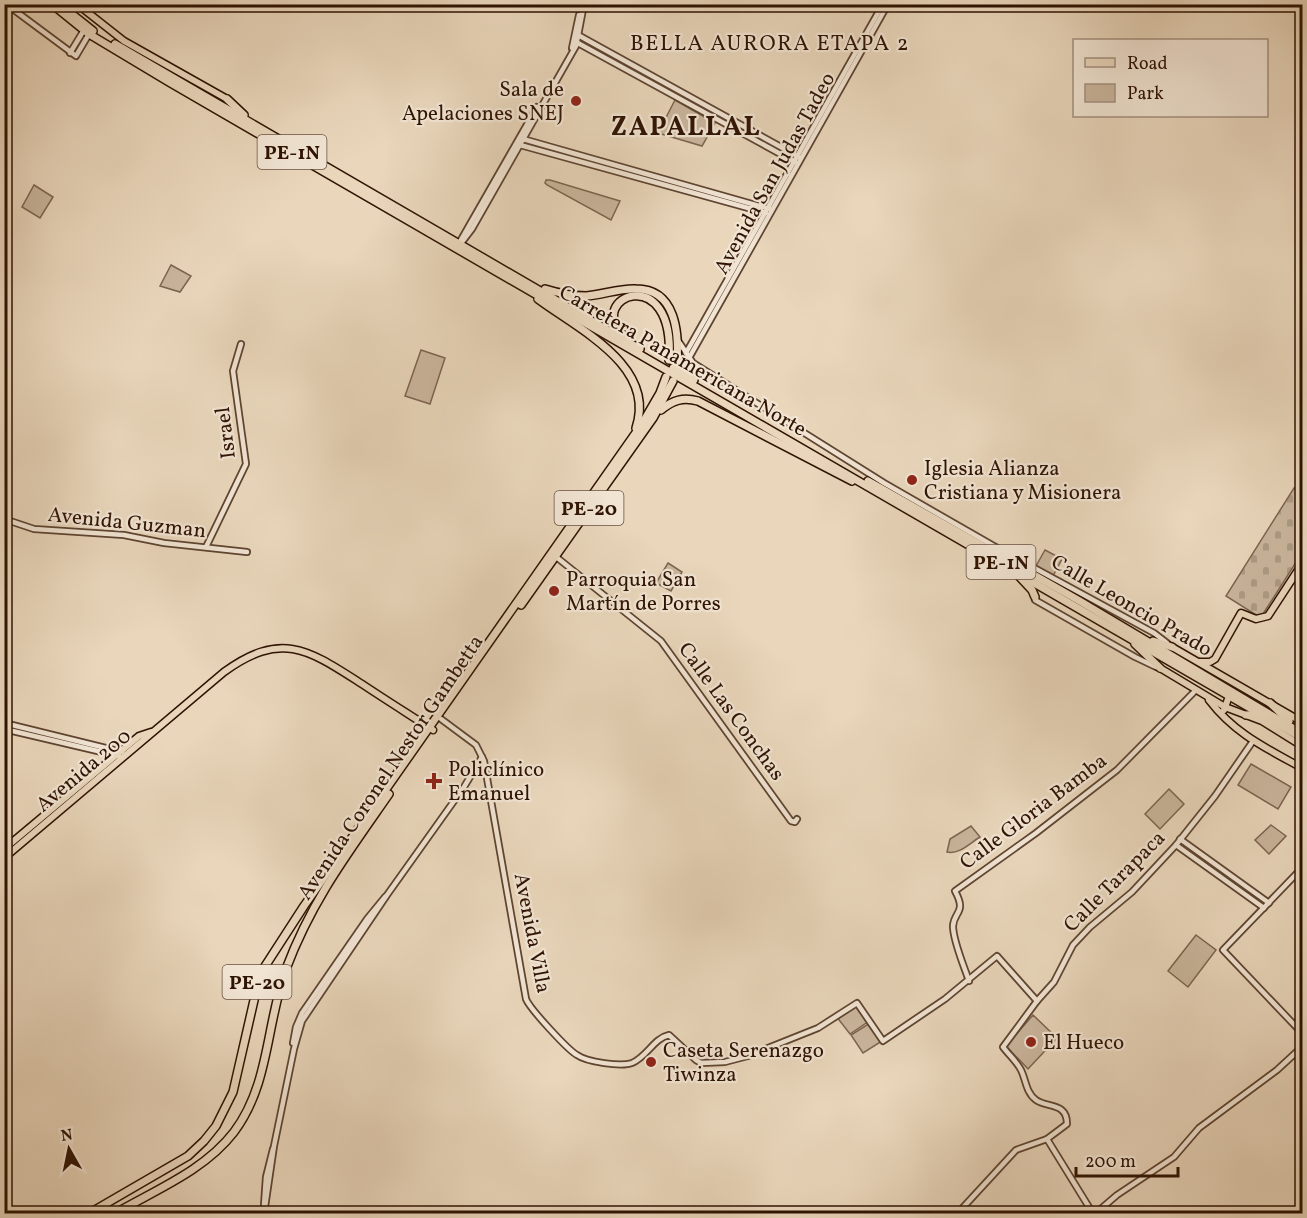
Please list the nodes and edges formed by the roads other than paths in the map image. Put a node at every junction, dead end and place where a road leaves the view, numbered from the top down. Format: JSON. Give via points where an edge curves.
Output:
{"nodes":[{"id":1,"x":6,"y":4,"type":"edge"},
{"id":2,"x":52,"y":4,"type":"edge"},
{"id":3,"x":59,"y":4,"type":"edge"},
{"id":4,"x":77,"y":4,"type":"edge"},
{"id":5,"x":582,"y":4,"type":"edge"},
{"id":6,"x":883,"y":4,"type":"edge"},
{"id":7,"x":888,"y":4,"type":"edge"},
{"id":8,"x":86,"y":32,"type":"junction"},
{"id":9,"x":577,"y":34,"type":"junction"},
{"id":10,"x":575,"y":42,"type":"junction"},
{"id":11,"x":227,"y":99,"type":"joint"},
{"id":12,"x":253,"y":123,"type":"junction"},
{"id":13,"x":523,"y":139,"type":"junction"},
{"id":14,"x":520,"y":145,"type":"junction"},
{"id":15,"x":799,"y":157,"type":"junction"},
{"id":16,"x":796,"y":162,"type":"junction"},
{"id":17,"x":769,"y":211,"type":"junction"},
{"id":18,"x":459,"y":245,"type":"junction"},
{"id":19,"x":532,"y":288,"type":"junction"},
{"id":20,"x":678,"y":338,"type":"junction"},
{"id":21,"x":629,"y":342,"type":"junction"},
{"id":22,"x":241,"y":344,"type":"dead end"},
{"id":23,"x":686,"y":353,"type":"junction"},
{"id":24,"x":689,"y":358,"type":"junction"},
{"id":25,"x":653,"y":418,"type":"junction"},
{"id":26,"x":632,"y":438,"type":"junction"},
{"id":27,"x":877,"y":492,"type":"junction"},
{"id":28,"x":4,"y":519,"type":"edge"},
{"id":29,"x":206,"y":547,"type":"junction"},
{"id":30,"x":247,"y":552,"type":"dead end"},
{"id":31,"x":554,"y":554,"type":"junction"},
{"id":32,"x":1302,"y":564,"type":"edge"},
{"id":33,"x":1012,"y":569,"type":"junction"},
{"id":34,"x":1043,"y":584,"type":"junction"},
{"id":35,"x":1035,"y":598,"type":"junction"},
{"id":36,"x":1242,"y":613,"type":"junction"},
{"id":37,"x":1124,"y":634,"type":"junction"},
{"id":38,"x":1145,"y":640,"type":"junction"},
{"id":39,"x":1172,"y":647,"type":"junction"},
{"id":40,"x":1184,"y":654,"type":"junction"},
{"id":41,"x":1171,"y":659,"type":"junction"},
{"id":42,"x":1199,"y":662,"type":"junction"},
{"id":43,"x":1209,"y":662,"type":"junction"},
{"id":44,"x":1218,"y":667,"type":"junction"},
{"id":45,"x":1160,"y":669,"type":"junction"},
{"id":46,"x":1169,"y":674,"type":"junction"},
{"id":47,"x":1228,"y":679,"type":"junction"},
{"id":48,"x":1196,"y":690,"type":"junction"},
{"id":49,"x":1231,"y":696,"type":"junction"},
{"id":50,"x":1207,"y":697,"type":"junction"},
{"id":51,"x":1216,"y":702,"type":"junction"},
{"id":52,"x":1270,"y":704,"type":"junction"},
{"id":53,"x":1225,"y":707,"type":"junction"},
{"id":54,"x":1262,"y":714,"type":"junction"},
{"id":55,"x":1246,"y":715,"type":"junction"},
{"id":56,"x":1223,"y":717,"type":"junction"},
{"id":57,"x":441,"y":719,"type":"junction"},
{"id":58,"x":1302,"y":722,"type":"edge"},
{"id":59,"x":4,"y":723,"type":"edge"},
{"id":60,"x":4,"y":729,"type":"edge"},
{"id":61,"x":431,"y":729,"type":"junction"},
{"id":62,"x":1300,"y":731,"type":"edge"},
{"id":63,"x":1302,"y":738,"type":"edge"},
{"id":64,"x":1253,"y":741,"type":"junction"},
{"id":65,"x":1302,"y":746,"type":"edge"},
{"id":66,"x":122,"y":754,"type":"junction"},
{"id":67,"x":482,"y":757,"type":"junction"},
{"id":68,"x":1302,"y":768,"type":"edge"},
{"id":69,"x":797,"y":819,"type":"dead end"},
{"id":70,"x":1180,"y":839,"type":"junction"},
{"id":71,"x":1176,"y":845,"type":"junction"},
{"id":72,"x":4,"y":849,"type":"edge"},
{"id":73,"x":4,"y":858,"type":"edge"},
{"id":74,"x":1302,"y":867,"type":"edge"},
{"id":75,"x":1267,"y":906,"type":"junction"},
{"id":76,"x":969,"y":981,"type":"junction"},
{"id":77,"x":1036,"y":1001,"type":"junction"},
{"id":78,"x":1302,"y":1033,"type":"edge"},
{"id":79,"x":1302,"y":1047,"type":"edge"},
{"id":80,"x":1047,"y":1139,"type":"junction"},
{"id":81,"x":265,"y":1211,"type":"edge"},
{"id":82,"x":1094,"y":1213,"type":"edge"},
{"id":83,"x":87,"y":1214,"type":"edge"},
{"id":84,"x":114,"y":1214,"type":"edge"},
{"id":85,"x":957,"y":1214,"type":"edge"}],
"edges":[{"from":1,"to":8,"type":"street","via":[[73,54]]},
{"from":2,"to":8,"type":"highway","name":"Carretera Panamericana Norte","number":"PE-1N"},
{"from":3,"to":12,"type":"highway","name":"Carretera Panamericana Norte","number":"PE-1N","via":[[98,34]]},
{"from":4,"to":11,"type":"main road","via":[[124,40]]},
{"from":5,"to":9,"type":"street"},
{"from":6,"to":15,"type":"street","name":"Avenida San Judas Tadeo"},
{"from":7,"to":15,"type":"street","name":"Avenida San Judas Tadeo"},
{"from":8,"to":18,"type":"highway","name":"Carretera Panamericana Norte","number":"PE-1N"},
{"from":9,"to":10,"type":"street"},
{"from":9,"to":15,"type":"street"},
{"from":10,"to":13,"type":"street"},
{"from":10,"to":16,"type":"street"},
{"from":10,"to":18,"type":"street"},
{"from":11,"to":12,"type":"highway"},
{"from":12,"to":18,"type":"highway","name":"Carretera Panamericana Norte","number":"PE-1N"},
{"from":13,"to":14,"type":"street"},
{"from":13,"to":17,"type":"street"},
{"from":14,"to":17,"type":"street"},
{"from":14,"to":18,"type":"street"},
{"from":15,"to":16,"type":"street","name":"Avenida San Judas Tadeo"},
{"from":16,"to":17,"type":"street","name":"Avenida San Judas Tadeo"},
{"from":17,"to":23,"type":"street","name":"Avenida San Judas Tadeo"},
{"from":17,"to":24,"type":"street","name":"Avenida San Judas Tadeo"},
{"from":18,"to":19,"type":"highway","name":"Carretera Panamericana Norte","number":"PE-1N"},
{"from":19,"to":20,"type":"highway","via":[[576,296],[634,288],[650,291],[668,306]]},
{"from":19,"to":21,"type":"highway","name":"Carretera Panamericana Norte","number":"PE-1N"},
{"from":19,"to":26,"type":"highway","via":[[534,296],[596,341],[628,371],[640,408]]},
{"from":19,"to":27,"type":"highway","name":"Carretera Panamericana Norte","number":"PE-1N"},
{"from":20,"to":21,"type":"highway","via":[[673,362],[665,315],[659,306],[638,296],[628,297],[614,309],[614,323]]},
{"from":20,"to":23,"type":"street","name":"Calle Leoncio Prado"},
{"from":21,"to":34,"type":"highway","name":"Carretera Panamericana Norte","number":"PE-1N"},
{"from":22,"to":29,"type":"street","name":"Israel","via":[[233,371],[246,464]]},
{"from":23,"to":24,"type":"street","name":"Calle Leoncio Prado"},
{"from":24,"to":39,"type":"street","name":"Calle Leoncio Prado","via":[[884,483],[1144,627]]},
{"from":25,"to":26,"type":"highway","name":"Avenida Coronel Nestor Gambetta","via":[[670,379]]},
{"from":25,"to":27,"type":"highway","via":[[678,400],[698,401]]},
{"from":25,"to":31,"type":"highway","name":"Avenida Coronel Nestor Gambetta","number":"PE-20"},
{"from":26,"to":31,"type":"highway","name":"Avenida Coronel Nestor Gambetta","number":"PE-20"},
{"from":27,"to":33,"type":"highway","name":"Carretera Panamericana Norte","number":"PE-1N"},
{"from":28,"to":29,"type":"street","name":"Avenida Guzman","via":[[34,529],[124,535]]},
{"from":29,"to":30,"type":"street","name":"Avenida Guzman"},
{"from":31,"to":57,"type":"highway","name":"Avenida Coronel Nestor Gambetta","number":"PE-20"},
{"from":31,"to":61,"type":"highway","name":"Avenida Coronel Nestor Gambetta","number":"PE-20"},
{"from":31,"to":69,"type":"street","name":"Calle Las Conchas","via":[[661,641],[791,821]]},
{"from":32,"to":36,"type":"main road","via":[[1268,616],[1256,619]]},
{"from":33,"to":34,"type":"highway","name":"Carretera Panamericana Norte","number":"PE-1N"},
{"from":33,"to":35,"type":"highway"},
{"from":34,"to":35,"type":"highway"},
{"from":34,"to":37,"type":"highway","name":"Carretera Panamericana Norte","number":"PE-1N"},
{"from":34,"to":38,"type":"highway","name":"Carretera Panamericana Norte","number":"PE-1N"},
{"from":35,"to":45,"type":"street"},
{"from":36,"to":43,"type":"main road"},
{"from":36,"to":44,"type":"main road"},
{"from":37,"to":41,"type":"highway","name":"Carretera Panamericana Norte","number":"PE-1N"},
{"from":37,"to":45,"type":"highway"},
{"from":38,"to":39,"type":"highway"},
{"from":38,"to":41,"type":"highway","name":"Carretera Panamericana Norte","number":"PE-1N"},
{"from":39,"to":40,"type":"main road","name":"Calle Leoncio Prado"},
{"from":40,"to":41,"type":"main road"},
{"from":40,"to":42,"type":"main road","name":"Calle Leoncio Prado"},
{"from":41,"to":46,"type":"main road"},
{"from":41,"to":49,"type":"highway","name":"Carretera Panamericana Norte","number":"PE-1N"},
{"from":42,"to":43,"type":"main road"},
{"from":42,"to":47,"type":"main road","name":"Calle Leoncio Prado"},
{"from":43,"to":44,"type":"main road"},
{"from":44,"to":47,"type":"main road"},
{"from":45,"to":46,"type":"main road"},
{"from":46,"to":48,"type":"main road"},
{"from":47,"to":49,"type":"main road"},
{"from":47,"to":52,"type":"main road","name":"Calle Leoncio Prado"},
{"from":48,"to":50,"type":"main road"},
{"from":48,"to":76,"type":"street","name":"Calle Gloria Bamba","via":[[1117,770],[955,891],[960,911],[953,927]]},
{"from":49,"to":51,"type":"main road"},
{"from":49,"to":53,"type":"main road"},
{"from":49,"to":54,"type":"highway","name":"Carretera Panamericana Norte","number":"PE-1N"},
{"from":49,"to":62,"type":"highway","name":"Carretera Panamericana Norte","number":"PE-1N"},
{"from":50,"to":51,"type":"main road"},
{"from":50,"to":56,"type":"main road"},
{"from":51,"to":53,"type":"main road"},
{"from":52,"to":58,"type":"main road","name":"Calle Leoncio Prado"},
{"from":52,"to":62,"type":"highway"},
{"from":53,"to":55,"type":"main road"},
{"from":53,"to":56,"type":"main road"},
{"from":54,"to":55,"type":"highway"},
{"from":54,"to":63,"type":"highway","name":"Carretera Panamericana Norte","number":"PE-1N"},
{"from":55,"to":65,"type":"main road"},
{"from":56,"to":64,"type":"main road"},
{"from":57,"to":61,"type":"highway","name":"Avenida Coronel Nestor Gambetta","number":"PE-20"},
{"from":57,"to":67,"type":"street","name":"Avenida Villa","via":[[474,743]]},
{"from":59,"to":66,"type":"street"},
{"from":60,"to":66,"type":"street"},
{"from":61,"to":66,"type":"main road","name":"Avenida 200","via":[[321,658],[276,648],[256,652],[236,663],[154,731],[139,736]]},
{"from":61,"to":83,"type":"highway","name":"Avenida Coronel Nestor Gambetta","number":"PE-20","via":[[264,967],[233,1092],[216,1126],[188,1156]]},
{"from":61,"to":84,"type":"highway","name":"Avenida Coronel Nestor Gambetta","number":"PE-20","via":[[327,883],[305,923],[281,986],[261,1080],[238,1126],[202,1163]]},
{"from":64,"to":68,"type":"main road"},
{"from":64,"to":70,"type":"street","name":"Calle Tarapaca"},
{"from":66,"to":72,"type":"main road","name":"Avenida 200"},
{"from":66,"to":73,"type":"main road","name":"Avenida 200"},
{"from":67,"to":76,"type":"street","name":"Avenida Villa","via":[[526,999],[575,1054],[595,1061],[628,1064],[669,1035],[696,1060],[725,1062],[818,1029],[857,1003],[883,1041]]},
{"from":67,"to":81,"type":"street","via":[[302,1013],[295,1032]]},
{"from":70,"to":71,"type":"street","name":"Calle Tarapaca"},
{"from":70,"to":75,"type":"street"},
{"from":71,"to":75,"type":"street"},
{"from":71,"to":77,"type":"street","name":"Calle Tarapaca","via":[[1132,892],[1073,945],[1054,982]]},
{"from":74,"to":75,"type":"street"},
{"from":75,"to":78,"type":"street","via":[[1223,951]]},
{"from":76,"to":77,"type":"street","via":[[997,956]]},
{"from":77,"to":80,"type":"street","name":"Calle Tarapaca","via":[[1003,1047],[1020,1068],[1031,1096],[1056,1106],[1067,1117],[1067,1124]]},
{"from":79,"to":82,"type":"street","via":[[1199,1128],[1174,1157]]},
{"from":80,"to":82,"type":"street"},
{"from":80,"to":85,"type":"street","via":[[1016,1150]]}]}
